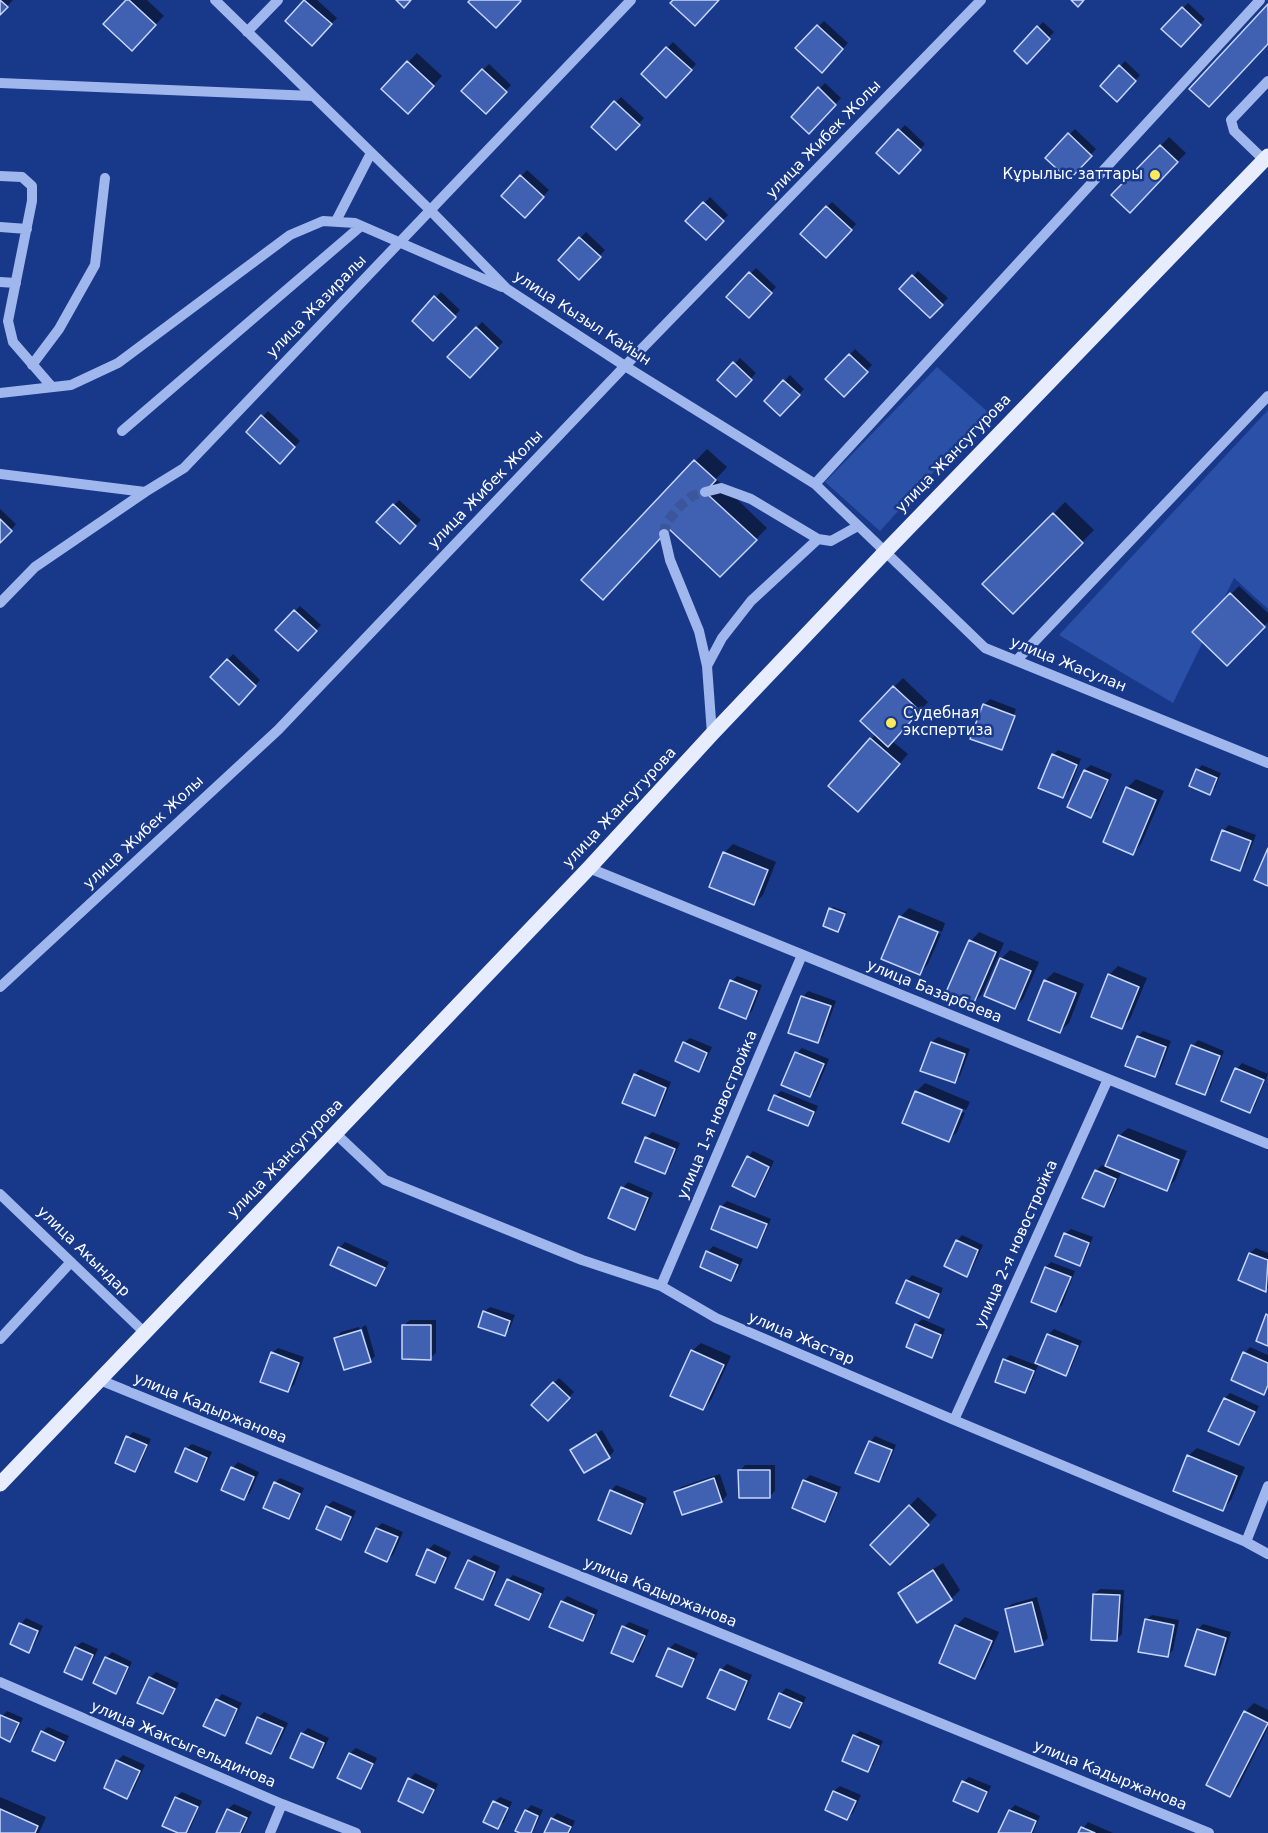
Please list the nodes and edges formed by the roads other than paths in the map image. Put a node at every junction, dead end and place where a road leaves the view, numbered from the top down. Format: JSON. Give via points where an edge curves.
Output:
{"nodes":[{"id":1,"x":215,"y":0,"type":"edge"},
{"id":2,"x":278,"y":0,"type":"edge"},
{"id":3,"x":631,"y":0,"type":"edge"},
{"id":4,"x":981,"y":0,"type":"edge"},
{"id":5,"x":1260,"y":0,"type":"edge"},
{"id":6,"x":247,"y":32,"type":"junction"},
{"id":7,"x":1268,"y":81,"type":"edge"},
{"id":8,"x":0,"y":83,"type":"edge"},
{"id":9,"x":313,"y":96,"type":"junction"},
{"id":10,"x":371,"y":153,"type":"junction"},
{"id":11,"x":1266,"y":158,"type":"edge"},
{"id":12,"x":0,"y":176,"type":"edge"},
{"id":13,"x":105,"y":177,"type":"dead end"},
{"id":14,"x":430,"y":210,"type":"junction"},
{"id":15,"x":336,"y":221,"type":"junction"},
{"id":16,"x":362,"y":226,"type":"junction"},
{"id":17,"x":0,"y":227,"type":"edge"},
{"id":18,"x":27,"y":229,"type":"junction"},
{"id":19,"x":399,"y":243,"type":"junction"},
{"id":20,"x":0,"y":282,"type":"edge"},
{"id":21,"x":16,"y":283,"type":"junction"},
{"id":22,"x":507,"y":289,"type":"junction"},
{"id":23,"x":0,"y":341,"type":"edge"},
{"id":24,"x":12,"y":342,"type":"junction"},
{"id":25,"x":32,"y":365,"type":"junction"},
{"id":26,"x":625,"y":366,"type":"junction"},
{"id":27,"x":52,"y":387,"type":"junction"},
{"id":28,"x":0,"y":393,"type":"edge"},
{"id":29,"x":1268,"y":396,"type":"edge"},
{"id":30,"x":122,"y":431,"type":"dead end"},
{"id":31,"x":0,"y":474,"type":"edge"},
{"id":32,"x":815,"y":484,"type":"junction"},
{"id":33,"x":145,"y":492,"type":"junction"},
{"id":34,"x":705,"y":492,"type":"tunnel mouth"},
{"id":35,"x":858,"y":526,"type":"junction"},
{"id":36,"x":664,"y":534,"type":"tunnel mouth"},
{"id":37,"x":818,"y":539,"type":"junction"},
{"id":38,"x":885,"y":552,"type":"junction"},
{"id":39,"x":0,"y":603,"type":"edge"},
{"id":40,"x":1016,"y":661,"type":"junction"},
{"id":41,"x":707,"y":666,"type":"junction"},
{"id":42,"x":712,"y":734,"type":"junction"},
{"id":43,"x":1268,"y":763,"type":"edge"},
{"id":44,"x":590,"y":868,"type":"junction"},
{"id":45,"x":802,"y":955,"type":"junction"},
{"id":46,"x":0,"y":987,"type":"edge"},
{"id":47,"x":1108,"y":1079,"type":"junction"},
{"id":48,"x":335,"y":1134,"type":"junction"},
{"id":49,"x":1268,"y":1144,"type":"edge"},
{"id":50,"x":0,"y":1194,"type":"edge"},
{"id":51,"x":71,"y":1262,"type":"junction"},
{"id":52,"x":661,"y":1286,"type":"junction"},
{"id":53,"x":145,"y":1333,"type":"junction"},
{"id":54,"x":0,"y":1340,"type":"edge"},
{"id":55,"x":100,"y":1380,"type":"junction"},
{"id":56,"x":954,"y":1420,"type":"junction"},
{"id":57,"x":0,"y":1485,"type":"edge"},
{"id":58,"x":1268,"y":1486,"type":"edge"},
{"id":59,"x":1246,"y":1542,"type":"junction"},
{"id":60,"x":1268,"y":1554,"type":"edge"},
{"id":61,"x":0,"y":1682,"type":"edge"},
{"id":62,"x":282,"y":1804,"type":"junction"},
{"id":63,"x":270,"y":1833,"type":"edge"},
{"id":64,"x":356,"y":1833,"type":"edge"},
{"id":65,"x":1209,"y":1833,"type":"edge"}],
"edges":[{"from":1,"to":6,"type":"street","name":"улица Кызыл Кайын"},
{"from":2,"to":6,"type":"street"},
{"from":3,"to":14,"type":"street","name":"улица Жазиралы"},
{"from":4,"to":26,"type":"street","name":"улица Жибек Жолы"},
{"from":5,"to":32,"type":"street"},
{"from":6,"to":9,"type":"street","name":"улица Кызыл Кайын"},
{"from":7,"to":11,"type":"street","via":[[1231,120],[1234,131]]},
{"from":8,"to":9,"type":"street"},
{"from":9,"to":10,"type":"street","name":"улица Кызыл Кайын"},
{"from":10,"to":14,"type":"street","name":"улица Кызыл Кайын"},
{"from":10,"to":15,"type":"street"},
{"from":11,"to":38,"type":"main road","name":"улица Жансугурова"},
{"from":12,"to":18,"type":"street","via":[[22,177],[32,186]]},
{"from":13,"to":25,"type":"street","via":[[95,265],[59,329]]},
{"from":14,"to":19,"type":"street","name":"улица Жазиралы"},
{"from":14,"to":22,"type":"street","name":"улица Кызыл Кайын"},
{"from":15,"to":16,"type":"street"},
{"from":15,"to":27,"type":"street","via":[[323,221],[290,235],[118,363],[71,385]]},
{"from":16,"to":19,"type":"street"},
{"from":16,"to":30,"type":"street"},
{"from":17,"to":18,"type":"street"},
{"from":18,"to":21,"type":"street"},
{"from":19,"to":22,"type":"street"},
{"from":19,"to":33,"type":"street","name":"улица Жазиралы","via":[[184,468]]},
{"from":20,"to":21,"type":"street"},
{"from":21,"to":24,"type":"street","via":[[8,321]]},
{"from":22,"to":26,"type":"street","name":"улица Кызыл Кайын"},
{"from":23,"to":24,"type":"street"},
{"from":24,"to":25,"type":"street"},
{"from":25,"to":27,"type":"street"},
{"from":26,"to":32,"type":"street","name":"улица Кызыл Кайын"},
{"from":26,"to":46,"type":"street","name":"улица Жибек Жолы","via":[[278,730]]},
{"from":27,"to":28,"type":"street"},
{"from":29,"to":40,"type":"street"},
{"from":31,"to":33,"type":"street"},
{"from":32,"to":35,"type":"street","name":"улица Кызыл Кайын"},
{"from":33,"to":39,"type":"street","name":"улица Жазиралы","via":[[34,567]]},
{"from":34,"to":37,"type":"street","via":[[721,488],[751,499]]},
{"from":35,"to":37,"type":"street","via":[[831,541]]},
{"from":35,"to":38,"type":"street","name":"улица Кызыл Кайын"},
{"from":36,"to":41,"type":"street","via":[[670,560],[699,631]]},
{"from":37,"to":41,"type":"street","via":[[751,602],[722,638]]},
{"from":38,"to":40,"type":"street","name":"улица Жасулан","via":[[985,648]]},
{"from":38,"to":42,"type":"main road","name":"улица Жансугурова"},
{"from":40,"to":43,"type":"street","name":"улица Жасулан"},
{"from":41,"to":42,"type":"street"},
{"from":42,"to":44,"type":"main road","name":"улица Жансугурова"},
{"from":44,"to":45,"type":"street","name":"улица Базарбаева"},
{"from":44,"to":48,"type":"main road","name":"улица Жансугурова"},
{"from":45,"to":47,"type":"street","name":"улица Базарбаева"},
{"from":45,"to":52,"type":"street","name":"улица 1-я новостройка"},
{"from":47,"to":49,"type":"street","name":"улица Базарбаева"},
{"from":47,"to":56,"type":"street","name":"улица 2-я новостройка"},
{"from":48,"to":52,"type":"street","name":"улица Жастар","via":[[385,1180],[582,1260]]},
{"from":48,"to":53,"type":"main road","name":"улица Жансугурова"},
{"from":50,"to":51,"type":"street","name":"улица Акындар"},
{"from":51,"to":53,"type":"street","name":"улица Акындар"},
{"from":51,"to":54,"type":"street"},
{"from":52,"to":56,"type":"street","name":"улица Жастар","via":[[716,1318]]},
{"from":53,"to":55,"type":"main road","name":"улица Жансугурова"},
{"from":55,"to":57,"type":"main road","name":"улица Жансугурова"},
{"from":55,"to":65,"type":"street","name":"улица Кадыржанова"},
{"from":56,"to":59,"type":"street","name":"улица Жастар"},
{"from":58,"to":59,"type":"street"},
{"from":59,"to":60,"type":"street","name":"улица Жастар"},
{"from":61,"to":62,"type":"street","name":"улица Жаксыгельдинова"},
{"from":62,"to":63,"type":"street"},
{"from":62,"to":64,"type":"street","name":"улица Жаксыгельдинова"}]}
